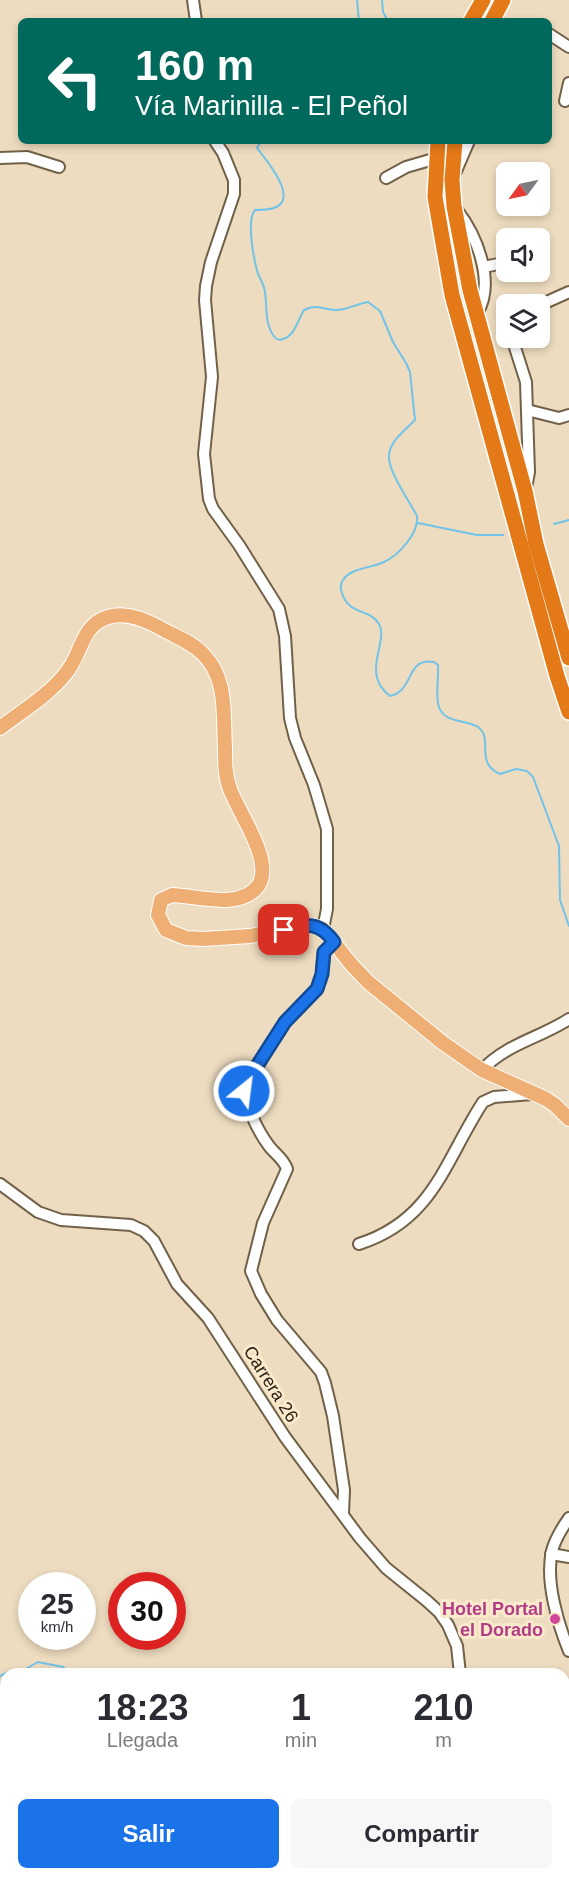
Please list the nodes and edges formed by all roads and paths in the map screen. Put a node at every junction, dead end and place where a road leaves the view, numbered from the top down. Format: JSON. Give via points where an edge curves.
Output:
{"nodes":[{"id":1,"x":193,"y":0,"type":"edge"},
{"id":2,"x":483,"y":0,"type":"edge"},
{"id":3,"x":503,"y":0,"type":"edge"},
{"id":4,"x":196,"y":18,"type":"edge"},
{"id":5,"x":473,"y":18,"type":"edge"},
{"id":6,"x":494,"y":18,"type":"edge"},
{"id":7,"x":552,"y":36,"type":"edge"},
{"id":8,"x":569,"y":46,"type":"edge"},
{"id":9,"x":569,"y":83,"type":"edge"},
{"id":10,"x":565,"y":101,"type":"dead end"},
{"id":11,"x":217,"y":144,"type":"edge"},
{"id":12,"x":438,"y":144,"type":"edge"},
{"id":13,"x":454,"y":144,"type":"edge"},
{"id":14,"x":468,"y":144,"type":"edge"},
{"id":15,"x":0,"y":158,"type":"edge"},
{"id":16,"x":437,"y":158,"type":"junction"},
{"id":17,"x":59,"y":167,"type":"dead end"},
{"id":18,"x":386,"y":178,"type":"dead end"},
{"id":19,"x":452,"y":180,"type":"junction"},
{"id":20,"x":454,"y":206,"type":"junction"},
{"id":21,"x":496,"y":264,"type":"edge"},
{"id":22,"x":484,"y":267,"type":"junction"},
{"id":23,"x":569,"y":292,"type":"edge"},
{"id":24,"x":550,"y":301,"type":"edge"},
{"id":25,"x":478,"y":312,"type":"junction"},
{"id":26,"x":515,"y":348,"type":"edge"},
{"id":27,"x":527,"y":410,"type":"junction"},
{"id":28,"x":569,"y":415,"type":"edge"},
{"id":29,"x":525,"y":490,"type":"junction"},
{"id":30,"x":569,"y":658,"type":"edge"},
{"id":31,"x":569,"y":712,"type":"edge"},
{"id":32,"x":0,"y":728,"type":"edge"},
{"id":33,"x":323,"y":929,"type":"junction"},
{"id":34,"x":334,"y":942,"type":"junction"},
{"id":35,"x":569,"y":1019,"type":"edge"},
{"id":36,"x":482,"y":1070,"type":"junction"},
{"id":37,"x":535,"y":1094,"type":"junction"},
{"id":38,"x":569,"y":1119,"type":"edge"},
{"id":39,"x":0,"y":1184,"type":"edge"},
{"id":40,"x":359,"y":1244,"type":"dead end"},
{"id":41,"x":343,"y":1513,"type":"junction"},
{"id":42,"x":569,"y":1518,"type":"edge"},
{"id":43,"x":551,"y":1554,"type":"junction"},
{"id":44,"x":569,"y":1557,"type":"edge"},
{"id":45,"x":569,"y":1652,"type":"edge"},
{"id":46,"x":459,"y":1668,"type":"edge"}],
"edges":[{"from":1,"to":4,"type":"street"},
{"from":2,"to":5,"type":"highway"},
{"from":3,"to":6,"type":"highway"},
{"from":7,"to":8,"type":"street"},
{"from":9,"to":10,"type":"street"},
{"from":11,"to":33,"type":"street","via":[[234,180],[234,194],[210,262],[206,286],[212,377],[204,454],[208,499],[279,609],[295,738],[327,830],[327,909]]},
{"from":12,"to":16,"type":"highway"},
{"from":13,"to":19,"type":"highway"},
{"from":14,"to":19,"type":"street"},
{"from":15,"to":17,"type":"street","via":[[27,157]]},
{"from":16,"to":18,"type":"street"},
{"from":16,"to":31,"type":"highway","via":[[435,197],[452,295]]},
{"from":19,"to":20,"type":"highway"},
{"from":20,"to":22,"type":"street","via":[[469,226]]},
{"from":20,"to":25,"type":"highway"},
{"from":21,"to":22,"type":"street"},
{"from":22,"to":25,"type":"street","via":[[483,302]]},
{"from":23,"to":24,"type":"street"},
{"from":25,"to":29,"type":"highway"},
{"from":26,"to":27,"type":"street","via":[[526,382]]},
{"from":27,"to":28,"type":"street","via":[[559,418]]},
{"from":27,"to":29,"type":"street","via":[[529,472]]},
{"from":29,"to":30,"type":"highway","via":[[536,544]]},
{"from":32,"to":33,"type":"main road","via":[[58,682],[71,667],[84,637],[105,617],[129,615],[185,641],[203,654],[219,680],[226,777],[260,855],[261,880],[249,894],[226,901],[172,895],[161,900],[161,924],[171,934],[203,939],[250,936],[300,926]]},
{"from":33,"to":34,"type":"main road"},
{"from":34,"to":36,"type":"main road","via":[[368,982],[442,1043]]},
{"from":34,"to":41,"type":"street","via":[[324,952],[317,989],[285,1022],[244,1091],[266,1140],[287,1169],[263,1223],[250,1267],[252,1276],[277,1320],[321,1372],[333,1416],[344,1490]]},
{"from":35,"to":36,"type":"street","via":[[507,1049]]},
{"from":36,"to":37,"type":"main road"},
{"from":37,"to":38,"type":"main road"},
{"from":37,"to":40,"type":"street","via":[[494,1097],[483,1102],[434,1190],[388,1233]]},
{"from":39,"to":41,"type":"street","name":"Carrera 26","via":[[38,1212],[61,1220],[131,1225],[144,1231],[154,1241],[177,1284],[214,1326],[285,1437]]},
{"from":41,"to":46,"type":"street","name":"Carrera 26","via":[[386,1568],[439,1612],[457,1646]]},
{"from":42,"to":43,"type":"street"},
{"from":43,"to":44,"type":"street"},
{"from":43,"to":45,"type":"street","via":[[556,1613]]}]}
